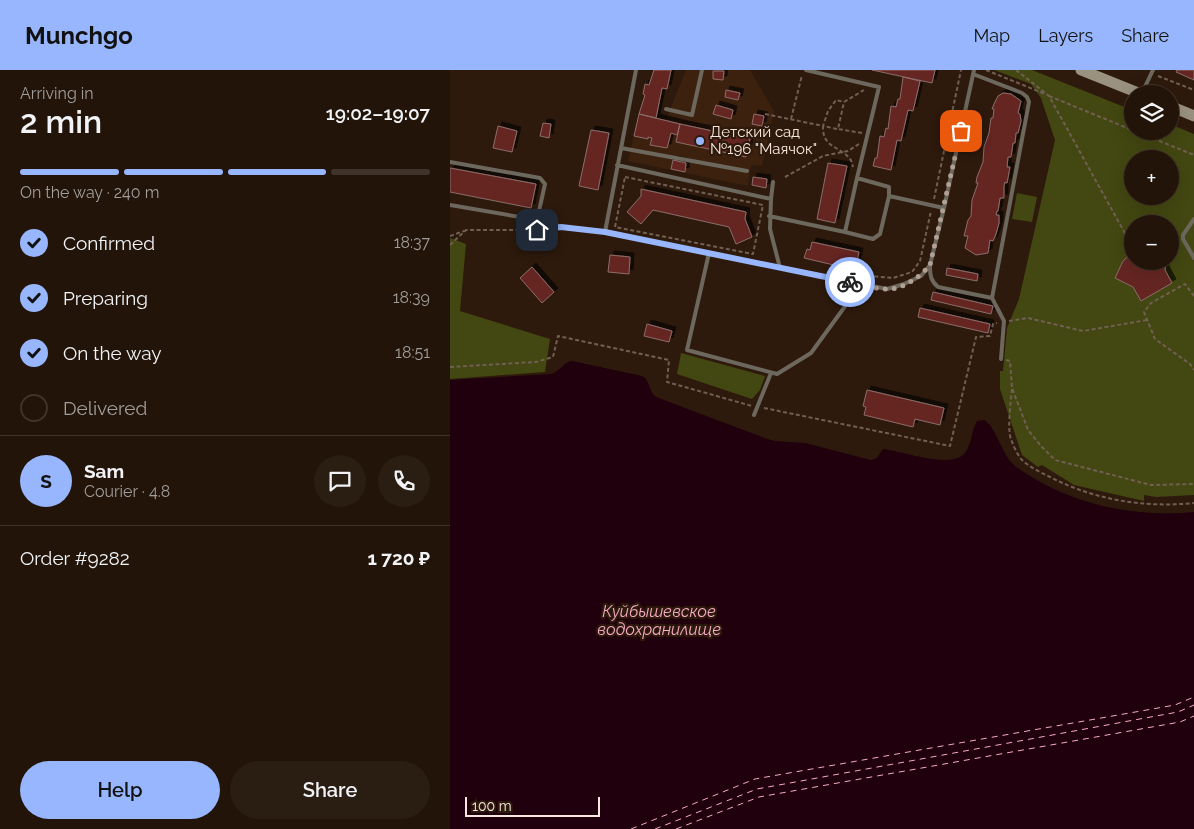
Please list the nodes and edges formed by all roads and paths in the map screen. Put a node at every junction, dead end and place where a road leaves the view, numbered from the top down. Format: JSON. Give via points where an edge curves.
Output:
{"nodes":[{"id":1,"x":636,"y":70,"type":"edge"},
{"id":2,"x":702,"y":70,"type":"edge"},
{"id":3,"x":805,"y":70,"type":"edge"},
{"id":4,"x":961,"y":70,"type":"edge"},
{"id":5,"x":986,"y":70,"type":"edge"},
{"id":6,"x":1016,"y":70,"type":"edge"},
{"id":7,"x":1081,"y":70,"type":"edge"},
{"id":8,"x":992,"y":71,"type":"edge"},
{"id":9,"x":973,"y":72,"type":"edge"},
{"id":10,"x":1152,"y":72,"type":"edge"},
{"id":11,"x":872,"y":85,"type":"junction"},
{"id":12,"x":1146,"y":85,"type":"edge"},
{"id":13,"x":1124,"y":87,"type":"edge"},
{"id":14,"x":1194,"y":90,"type":"edge"},
{"id":15,"x":1049,"y":96,"type":"junction"},
{"id":16,"x":844,"y":102,"type":"junction"},
{"id":17,"x":666,"y":109,"type":"dead end"},
{"id":18,"x":1179,"y":110,"type":"edge"},
{"id":19,"x":766,"y":114,"type":"dead end"},
{"id":20,"x":1194,"y":116,"type":"edge"},
{"id":21,"x":790,"y":119,"type":"junction"},
{"id":22,"x":823,"y":126,"type":"junction"},
{"id":23,"x":1124,"y":127,"type":"edge"},
{"id":24,"x":838,"y":129,"type":"junction"},
{"id":25,"x":868,"y":134,"type":"junction"},
{"id":26,"x":1156,"y":140,"type":"edge"},
{"id":27,"x":866,"y":141,"type":"junction"},
{"id":28,"x":621,"y":148,"type":"junction"},
{"id":29,"x":841,"y":152,"type":"junction"},
{"id":30,"x":1194,"y":155,"type":"edge"},
{"id":31,"x":450,"y":162,"type":"edge"},
{"id":32,"x":618,"y":165,"type":"junction"},
{"id":33,"x":748,"y":171,"type":"dead end"},
{"id":34,"x":858,"y":172,"type":"junction"},
{"id":35,"x":625,"y":177,"type":"joint"},
{"id":36,"x":785,"y":177,"type":"dead end"},
{"id":37,"x":857,"y":178,"type":"junction"},
{"id":38,"x":773,"y":182,"type":"dead end"},
{"id":39,"x":889,"y":196,"type":"junction"},
{"id":40,"x":771,"y":199,"type":"junction"},
{"id":41,"x":450,"y":205,"type":"edge"},
{"id":42,"x":932,"y":205,"type":"junction"},
{"id":43,"x":944,"y":208,"type":"junction"},
{"id":44,"x":769,"y":216,"type":"junction"},
{"id":45,"x":1194,"y":219,"type":"edge"},
{"id":46,"x":537,"y":220,"type":"junction"},
{"id":47,"x":561,"y":227,"type":"junction"},
{"id":48,"x":466,"y":230,"type":"junction"},
{"id":49,"x":537,"y":230,"type":"joint"},
{"id":50,"x":605,"y":232,"type":"junction"},
{"id":51,"x":845,"y":232,"type":"junction"},
{"id":52,"x":1124,"y":232,"type":"edge"},
{"id":53,"x":450,"y":236,"type":"edge"},
{"id":54,"x":450,"y":246,"type":"edge"},
{"id":55,"x":708,"y":253,"type":"junction"},
{"id":56,"x":1194,"y":258,"type":"edge"},
{"id":57,"x":930,"y":265,"type":"junction"},
{"id":58,"x":780,"y":268,"type":"junction"},
{"id":59,"x":852,"y":282,"type":"junction"},
{"id":60,"x":868,"y":286,"type":"junction"},
{"id":61,"x":1194,"y":296,"type":"edge"},
{"id":62,"x":992,"y":298,"type":"junction"},
{"id":63,"x":1147,"y":320,"type":"junction"},
{"id":64,"x":1004,"y":322,"type":"junction"},
{"id":65,"x":1001,"y":359,"type":"joint"},
{"id":66,"x":1194,"y":361,"type":"edge"},
{"id":67,"x":1190,"y":364,"type":"junction"},
{"id":68,"x":450,"y":367,"type":"edge"},
{"id":69,"x":1194,"y":370,"type":"edge"},
{"id":70,"x":771,"y":373,"type":"junction"},
{"id":71,"x":1012,"y":388,"type":"junction"},
{"id":72,"x":757,"y":407,"type":"junction"},
{"id":73,"x":754,"y":415,"type":"dead end"},
{"id":74,"x":1194,"y":484,"type":"edge"},
{"id":75,"x":1194,"y":503,"type":"edge"}],
"edges":[{"from":1,"to":28,"type":"lane"},
{"from":2,"to":17,"type":"lane","via":[[692,115]]},
{"from":3,"to":11,"type":"lane"},
{"from":3,"to":21,"type":"path"},
{"from":4,"to":42,"type":"path"},
{"from":5,"to":8,"type":"path"},
{"from":6,"to":15,"type":"path"},
{"from":7,"to":13,"type":"main road"},
{"from":8,"to":15,"type":"path"},
{"from":9,"to":43,"type":"lane"},
{"from":9,"to":62,"type":"lane","via":[[1022,93],[1029,102]]},
{"from":10,"to":12,"type":"lane"},
{"from":10,"to":14,"type":"path"},
{"from":11,"to":16,"type":"path"},
{"from":11,"to":25,"type":"lane","via":[[879,87]]},
{"from":15,"to":23,"type":"path"},
{"from":15,"to":52,"type":"path"},
{"from":16,"to":22,"type":"path","via":[[836,100]]},
{"from":16,"to":24,"type":"path"},
{"from":18,"to":20,"type":"main road"},
{"from":19,"to":21,"type":"path"},
{"from":21,"to":22,"type":"path"},
{"from":22,"to":24,"type":"path"},
{"from":22,"to":29,"type":"path","via":[[822,134],[831,146]]},
{"from":24,"to":25,"type":"path"},
{"from":25,"to":27,"type":"lane"},
{"from":26,"to":30,"type":"path"},
{"from":27,"to":29,"type":"path"},
{"from":27,"to":34,"type":"lane"},
{"from":28,"to":32,"type":"lane"},
{"from":28,"to":33,"type":"lane"},
{"from":29,"to":34,"type":"path"},
{"from":29,"to":36,"type":"path","via":[[823,156]]},
{"from":31,"to":46,"type":"lane","via":[[540,178],[545,184]]},
{"from":32,"to":40,"type":"lane"},
{"from":32,"to":50,"type":"lane"},
{"from":34,"to":37,"type":"lane"},
{"from":35,"to":35,"type":"path","via":[[615,227],[753,254],[762,205]]},
{"from":37,"to":39,"type":"lane","via":[[889,186]]},
{"from":37,"to":51,"type":"lane"},
{"from":38,"to":40,"type":"lane"},
{"from":39,"to":42,"type":"lane"},
{"from":39,"to":51,"type":"lane","via":[[880,234],[873,239]]},
{"from":40,"to":44,"type":"lane"},
{"from":41,"to":46,"type":"lane"},
{"from":42,"to":43,"type":"lane"},
{"from":42,"to":60,"type":"path","via":[[920,261],[912,272],[893,278],[871,276]]},
{"from":43,"to":57,"type":"lane"},
{"from":44,"to":51,"type":"lane"},
{"from":44,"to":58,"type":"lane"},
{"from":45,"to":56,"type":"lane","via":[[1183,235]]},
{"from":46,"to":47,"type":"lane"},
{"from":47,"to":49,"type":"lane"},
{"from":47,"to":50,"type":"lane"},
{"from":48,"to":49,"type":"path"},
{"from":48,"to":53,"type":"path"},
{"from":48,"to":54,"type":"path"},
{"from":50,"to":55,"type":"lane"},
{"from":55,"to":58,"type":"lane"},
{"from":55,"to":70,"type":"lane","via":[[687,350]]},
{"from":57,"to":60,"type":"lane","via":[[921,276],[904,284],[887,289]]},
{"from":57,"to":62,"type":"lane","via":[[932,282],[938,287]]},
{"from":58,"to":59,"type":"lane"},
{"from":59,"to":60,"type":"lane"},
{"from":59,"to":70,"type":"lane","via":[[846,305],[811,352],[777,374]]},
{"from":61,"to":63,"type":"path","via":[[1185,284],[1151,303],[1144,312]]},
{"from":62,"to":64,"type":"lane"},
{"from":63,"to":64,"type":"path","via":[[1083,330],[1028,318]]},
{"from":63,"to":67,"type":"path","via":[[1155,339]]},
{"from":64,"to":65,"type":"lane"},
{"from":64,"to":72,"type":"path","via":[[993,324],[990,336],[976,337],[950,446]]},
{"from":65,"to":71,"type":"path","via":[[1010,361]]},
{"from":66,"to":67,"type":"path"},
{"from":67,"to":69,"type":"path"},
{"from":68,"to":72,"type":"path","via":[[536,362],[553,357],[558,336],[670,360],[667,382]]},
{"from":70,"to":72,"type":"lane"},
{"from":71,"to":74,"type":"path","via":[[1028,430],[1055,460],[1151,485]]},
{"from":71,"to":75,"type":"path","via":[[1010,436],[1020,458],[1032,468],[1100,496],[1152,504]]},
{"from":72,"to":73,"type":"lane"}]}
